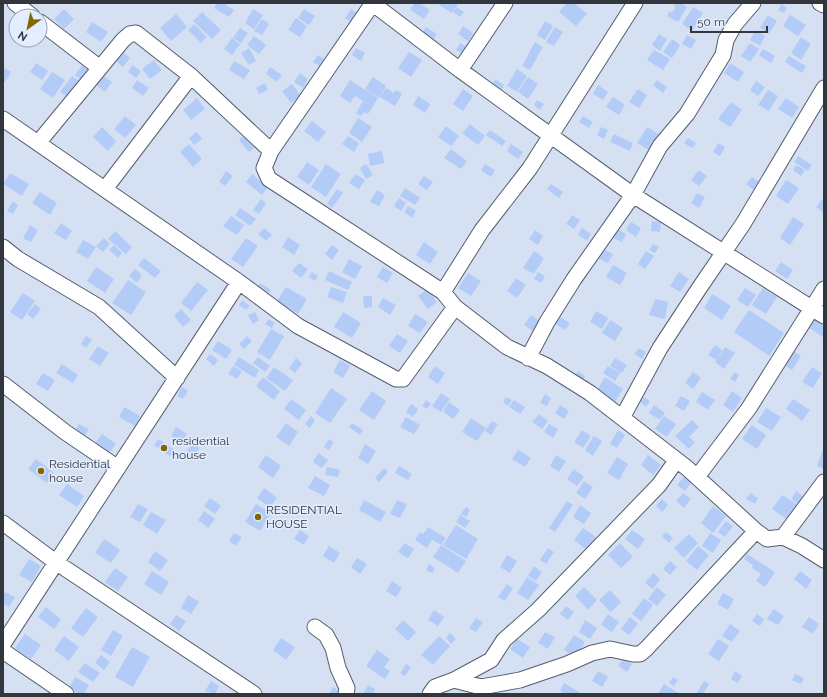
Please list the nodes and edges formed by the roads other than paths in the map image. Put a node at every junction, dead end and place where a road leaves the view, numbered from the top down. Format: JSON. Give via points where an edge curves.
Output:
{"nodes":[{"id":1,"x":373,"y":3,"type":"edge"},
{"id":2,"x":505,"y":3,"type":"edge"},
{"id":3,"x":635,"y":3,"type":"edge"},
{"id":4,"x":753,"y":3,"type":"edge"},
{"id":5,"x":820,"y":3,"type":"edge"},
{"id":6,"x":824,"y":5,"type":"edge"},
{"id":7,"x":48,"y":28,"type":"edge"},
{"id":8,"x":100,"y":68,"type":"junction"},
{"id":9,"x":460,"y":70,"type":"junction"},
{"id":10,"x":191,"y":76,"type":"junction"},
{"id":11,"x":824,"y":88,"type":"edge"},
{"id":12,"x":3,"y":119,"type":"edge"},
{"id":13,"x":551,"y":135,"type":"junction"},
{"id":14,"x":38,"y":143,"type":"junction"},
{"id":15,"x":271,"y":151,"type":"junction"},
{"id":16,"x":105,"y":189,"type":"junction"},
{"id":17,"x":634,"y":195,"type":"junction"},
{"id":18,"x":3,"y":247,"type":"edge"},
{"id":19,"x":725,"y":252,"type":"junction"},
{"id":20,"x":239,"y":282,"type":"junction"},
{"id":21,"x":824,"y":290,"type":"edge"},
{"id":22,"x":443,"y":292,"type":"junction"},
{"id":23,"x":455,"y":307,"type":"junction"},
{"id":24,"x":818,"y":312,"type":"edge"},
{"id":25,"x":528,"y":358,"type":"junction"},
{"id":26,"x":177,"y":378,"type":"junction"},
{"id":27,"x":3,"y":384,"type":"edge"},
{"id":28,"x":622,"y":418,"type":"junction"},
{"id":29,"x":676,"y":461,"type":"junction"},
{"id":30,"x":118,"y":468,"type":"junction"},
{"id":31,"x":697,"y":477,"type":"junction"},
{"id":32,"x":824,"y":482,"type":"edge"},
{"id":33,"x":3,"y":523,"type":"edge"},
{"id":34,"x":756,"y":531,"type":"junction"},
{"id":35,"x":783,"y":537,"type":"junction"},
{"id":36,"x":824,"y":560,"type":"edge"},
{"id":37,"x":57,"y":563,"type":"junction"},
{"id":38,"x":315,"y":627,"type":"dead end"},
{"id":39,"x":3,"y":644,"type":"edge"},
{"id":40,"x":3,"y":651,"type":"edge"},
{"id":41,"x":454,"y":680,"type":"junction"},
{"id":42,"x":66,"y":694,"type":"edge"},
{"id":43,"x":252,"y":694,"type":"edge"},
{"id":44,"x":346,"y":694,"type":"edge"},
{"id":45,"x":430,"y":694,"type":"edge"}],
"edges":[{"from":1,"to":9,"type":"street"},
{"from":1,"to":15,"type":"street"},
{"from":2,"to":9,"type":"street"},
{"from":3,"to":13,"type":"street"},
{"from":4,"to":17,"type":"street","via":[[735,24],[726,40],[723,55],[687,114],[660,146]]},
{"from":5,"to":6,"type":"street"},
{"from":7,"to":8,"type":"street"},
{"from":8,"to":10,"type":"street","via":[[123,40],[136,33]]},
{"from":8,"to":14,"type":"street"},
{"from":9,"to":13,"type":"street"},
{"from":10,"to":15,"type":"street"},
{"from":10,"to":16,"type":"street"},
{"from":11,"to":19,"type":"street"},
{"from":12,"to":14,"type":"street"},
{"from":13,"to":17,"type":"street"},
{"from":13,"to":22,"type":"street","via":[[530,168],[482,230]]},
{"from":14,"to":16,"type":"street"},
{"from":15,"to":22,"type":"street","via":[[264,168],[269,179]]},
{"from":16,"to":20,"type":"street"},
{"from":17,"to":19,"type":"street"},
{"from":17,"to":25,"type":"street","via":[[574,280]]},
{"from":18,"to":26,"type":"street","via":[[18,259],[99,307]]},
{"from":19,"to":24,"type":"street"},
{"from":19,"to":28,"type":"street","via":[[660,348]]},
{"from":20,"to":23,"type":"street","via":[[298,326],[396,379],[403,379]]},
{"from":20,"to":26,"type":"street"},
{"from":21,"to":24,"type":"street"},
{"from":22,"to":23,"type":"street"},
{"from":23,"to":25,"type":"street","via":[[507,347]]},
{"from":24,"to":31,"type":"street"},
{"from":25,"to":28,"type":"street","via":[[578,385]]},
{"from":26,"to":30,"type":"street"},
{"from":27,"to":30,"type":"street","via":[[65,432]]},
{"from":28,"to":29,"type":"street"},
{"from":29,"to":31,"type":"street"},
{"from":29,"to":41,"type":"street","via":[[659,485],[538,610],[504,640],[491,660]]},
{"from":30,"to":37,"type":"street"},
{"from":31,"to":34,"type":"street"},
{"from":32,"to":35,"type":"street"},
{"from":33,"to":37,"type":"street"},
{"from":34,"to":35,"type":"street","via":[[768,539]]},
{"from":34,"to":41,"type":"street","via":[[640,654],[610,649],[592,653],[520,680],[481,687]]},
{"from":35,"to":36,"type":"street"},
{"from":37,"to":39,"type":"street"},
{"from":37,"to":43,"type":"street"},
{"from":38,"to":44,"type":"street","via":[[326,635],[333,648],[347,688]]},
{"from":40,"to":42,"type":"street"},
{"from":41,"to":45,"type":"street","via":[[435,687]]}]}
